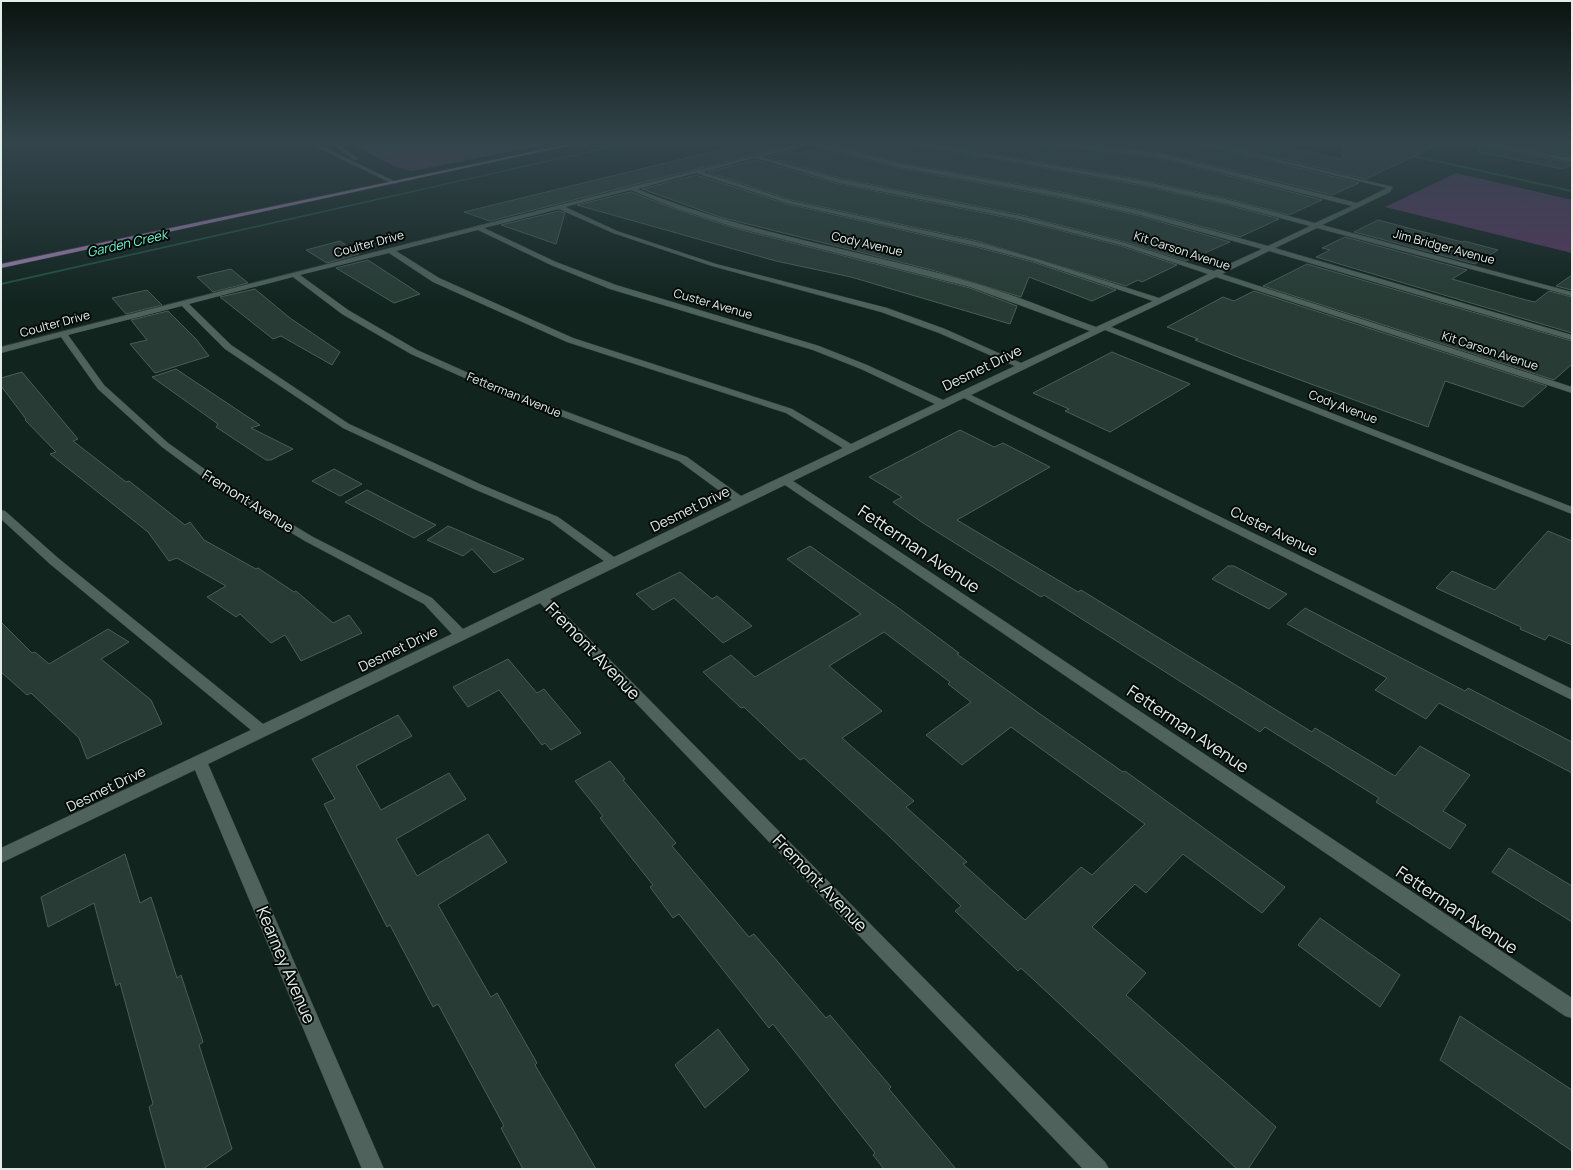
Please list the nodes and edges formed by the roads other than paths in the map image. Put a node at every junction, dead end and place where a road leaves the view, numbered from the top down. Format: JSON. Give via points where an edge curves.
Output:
{"nodes":[{"id":1,"x":330,"y":197,"type":"edge"},
{"id":2,"x":596,"y":197,"type":"edge"},
{"id":3,"x":651,"y":197,"type":"edge"},
{"id":4,"x":773,"y":197,"type":"edge"},
{"id":5,"x":918,"y":197,"type":"edge"},
{"id":6,"x":1072,"y":197,"type":"edge"},
{"id":7,"x":1206,"y":197,"type":"edge"},
{"id":8,"x":1321,"y":197,"type":"edge"},
{"id":9,"x":1376,"y":197,"type":"edge"},
{"id":10,"x":558,"y":206,"type":"junction"},
{"id":11,"x":1357,"y":206,"type":"junction"},
{"id":12,"x":1317,"y":224,"type":"junction"},
{"id":13,"x":477,"y":228,"type":"junction"},
{"id":14,"x":1268,"y":248,"type":"junction"},
{"id":15,"x":390,"y":250,"type":"junction"},
{"id":16,"x":1,"y":266,"type":"edge"},
{"id":17,"x":1214,"y":274,"type":"junction"},
{"id":18,"x":295,"y":275,"type":"junction"},
{"id":19,"x":1572,"y":294,"type":"edge"},
{"id":20,"x":1159,"y":300,"type":"junction"},
{"id":21,"x":183,"y":303,"type":"junction"},
{"id":22,"x":1100,"y":328,"type":"junction"},
{"id":23,"x":62,"y":333,"type":"junction"},
{"id":24,"x":1572,"y":338,"type":"edge"},
{"id":25,"x":1,"y":350,"type":"edge"},
{"id":26,"x":1021,"y":366,"type":"junction"},
{"id":27,"x":1572,"y":390,"type":"edge"},
{"id":28,"x":963,"y":394,"type":"junction"},
{"id":29,"x":943,"y":404,"type":"junction"},
{"id":30,"x":851,"y":448,"type":"junction"},
{"id":31,"x":784,"y":480,"type":"junction"},
{"id":32,"x":740,"y":501,"type":"junction"},
{"id":33,"x":1572,"y":511,"type":"edge"},
{"id":34,"x":1,"y":513,"type":"edge"},
{"id":35,"x":613,"y":562,"type":"junction"},
{"id":36,"x":541,"y":597,"type":"junction"},
{"id":37,"x":461,"y":635,"type":"junction"},
{"id":38,"x":1572,"y":695,"type":"edge"},
{"id":39,"x":262,"y":731,"type":"junction"},
{"id":40,"x":199,"y":761,"type":"junction"},
{"id":41,"x":1,"y":856,"type":"edge"},
{"id":42,"x":1572,"y":1009,"type":"edge"},
{"id":43,"x":373,"y":1169,"type":"edge"},
{"id":44,"x":1098,"y":1169,"type":"edge"}],
"edges":[{"from":1,"to":16,"type":"main road"},
{"from":2,"to":10,"type":"street","name":"Coulter Drive"},
{"from":3,"to":22,"type":"street","name":"Cody Avenue","via":[[778,238],[973,285]]},
{"from":4,"to":20,"type":"street","via":[[977,244]]},
{"from":5,"to":17,"type":"street","name":"Kit Carson Avenue","via":[[1019,217],[1123,244]]},
{"from":6,"to":14,"type":"street"},
{"from":7,"to":12,"type":"street","name":"Jim Bridger Avenue"},
{"from":8,"to":11,"type":"street"},
{"from":9,"to":11,"type":"street","name":"Desmet Drive"},
{"from":10,"to":13,"type":"street","name":"Coulter Drive"},
{"from":10,"to":26,"type":"street","via":[[615,232],[714,265],[891,313],[942,331]]},
{"from":11,"to":12,"type":"street","name":"Desmet Drive"},
{"from":12,"to":14,"type":"street","name":"Desmet Drive"},
{"from":12,"to":19,"type":"street","name":"Jim Bridger Avenue"},
{"from":13,"to":15,"type":"street","name":"Coulter Drive"},
{"from":13,"to":29,"type":"street","name":"Custer Avenue","via":[[565,269],[602,283],[850,361]]},
{"from":14,"to":17,"type":"street","name":"Desmet Drive"},
{"from":14,"to":24,"type":"street"},
{"from":15,"to":18,"type":"street","name":"Coulter Drive"},
{"from":15,"to":30,"type":"street","via":[[436,280],[570,340],[789,412]]},
{"from":17,"to":20,"type":"street","name":"Desmet Drive"},
{"from":17,"to":27,"type":"street","name":"Kit Carson Avenue"},
{"from":18,"to":21,"type":"street","name":"Coulter Drive"},
{"from":18,"to":32,"type":"street","name":"Fetterman Avenue","via":[[345,312],[414,352],[490,386],[683,459]]},
{"from":20,"to":22,"type":"street","name":"Desmet Drive"},
{"from":21,"to":23,"type":"street","name":"Coulter Drive"},
{"from":21,"to":35,"type":"street","via":[[228,347],[346,426],[554,519]]},
{"from":22,"to":26,"type":"street","name":"Desmet Drive"},
{"from":22,"to":33,"type":"street","name":"Cody Avenue"},
{"from":23,"to":25,"type":"street","name":"Coulter Drive"},
{"from":23,"to":37,"type":"street","name":"Fremont Avenue","via":[[101,387],[166,445],[227,490],[309,539],[428,601]]},
{"from":26,"to":28,"type":"street","name":"Desmet Drive"},
{"from":28,"to":29,"type":"street","name":"Desmet Drive"},
{"from":28,"to":38,"type":"street","name":"Custer Avenue"},
{"from":29,"to":30,"type":"street","name":"Desmet Drive"},
{"from":30,"to":31,"type":"street","name":"Desmet Drive"},
{"from":31,"to":32,"type":"street","name":"Desmet Drive"},
{"from":31,"to":42,"type":"street","name":"Fetterman Avenue"},
{"from":32,"to":35,"type":"street","name":"Desmet Drive"},
{"from":34,"to":39,"type":"street","via":[[54,561]]},
{"from":35,"to":36,"type":"street","name":"Desmet Drive"},
{"from":36,"to":37,"type":"street","name":"Desmet Drive"},
{"from":36,"to":44,"type":"street","name":"Fremont Avenue"},
{"from":37,"to":39,"type":"street","name":"Desmet Drive"},
{"from":39,"to":40,"type":"street","name":"Desmet Drive"},
{"from":40,"to":41,"type":"street","name":"Desmet Drive"},
{"from":40,"to":43,"type":"street","name":"Kearney Avenue"}]}
